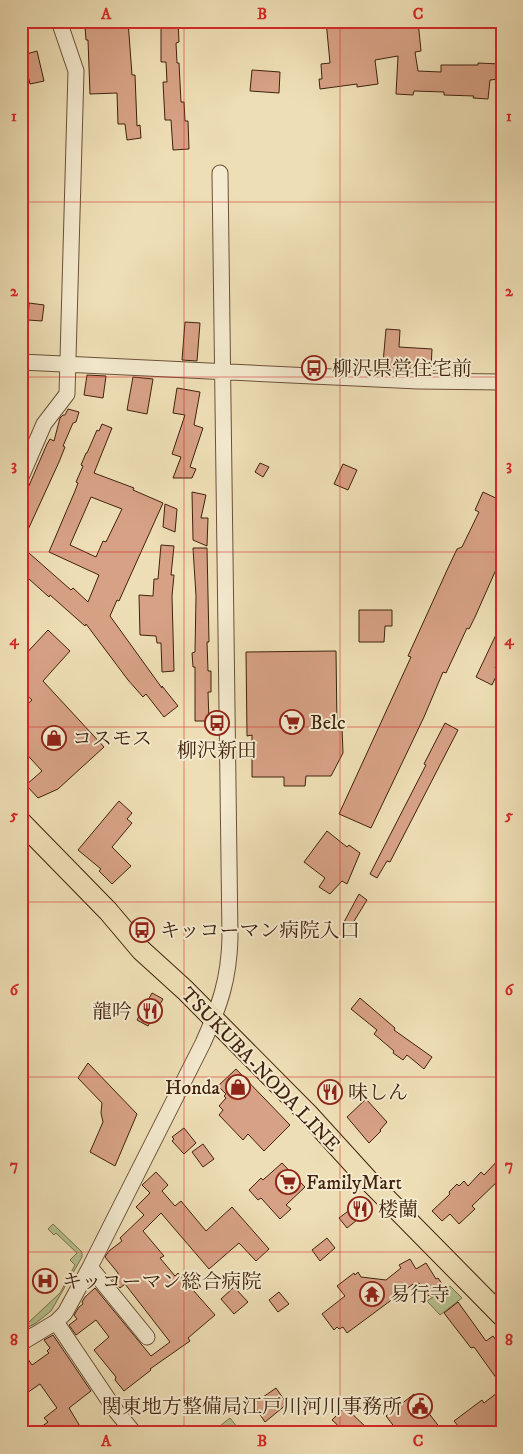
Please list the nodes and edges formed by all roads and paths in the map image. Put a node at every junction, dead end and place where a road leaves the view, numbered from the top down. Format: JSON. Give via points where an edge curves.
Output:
{"nodes":[{"id":1,"x":59,"y":21,"type":"edge"},
{"id":2,"x":220,"y":173,"type":"dead end"},
{"id":3,"x":21,"y":362,"type":"edge"},
{"id":4,"x":68,"y":365,"type":"junction"},
{"id":5,"x":222,"y":372,"type":"junction"},
{"id":6,"x":502,"y":382,"type":"edge"},
{"id":7,"x":21,"y":477,"type":"edge"},
{"id":8,"x":21,"y":822,"type":"edge"},
{"id":9,"x":213,"y":1020,"type":"junction"},
{"id":10,"x":90,"y":1267,"type":"junction"},
{"id":11,"x":502,"y":1316,"type":"edge"},
{"id":12,"x":56,"y":1322,"type":"junction"},
{"id":13,"x":147,"y":1337,"type":"dead end"},
{"id":14,"x":21,"y":1343,"type":"edge"},
{"id":15,"x":134,"y":1433,"type":"edge"}],
"edges":[{"from":1,"to":4,"type":"street","via":[[76,71]]},
{"from":2,"to":5,"type":"street"},
{"from":3,"to":4,"type":"street"},
{"from":4,"to":5,"type":"street"},
{"from":4,"to":7,"type":"street","via":[[67,394],[44,424]]},
{"from":5,"to":6,"type":"street"},
{"from":5,"to":9,"type":"street","via":[[230,957]]},
{"from":8,"to":9,"type":"main road","name":"TSUKUBA-NODA LINE","via":[[108,910],[141,950]]},
{"from":9,"to":10,"type":"street"},
{"from":9,"to":11,"type":"main road","name":"TSUKUBA-NODA LINE"},
{"from":10,"to":12,"type":"street","via":[[65,1313]]},
{"from":10,"to":13,"type":"street"},
{"from":12,"to":14,"type":"street"},
{"from":12,"to":15,"type":"street"}]}
